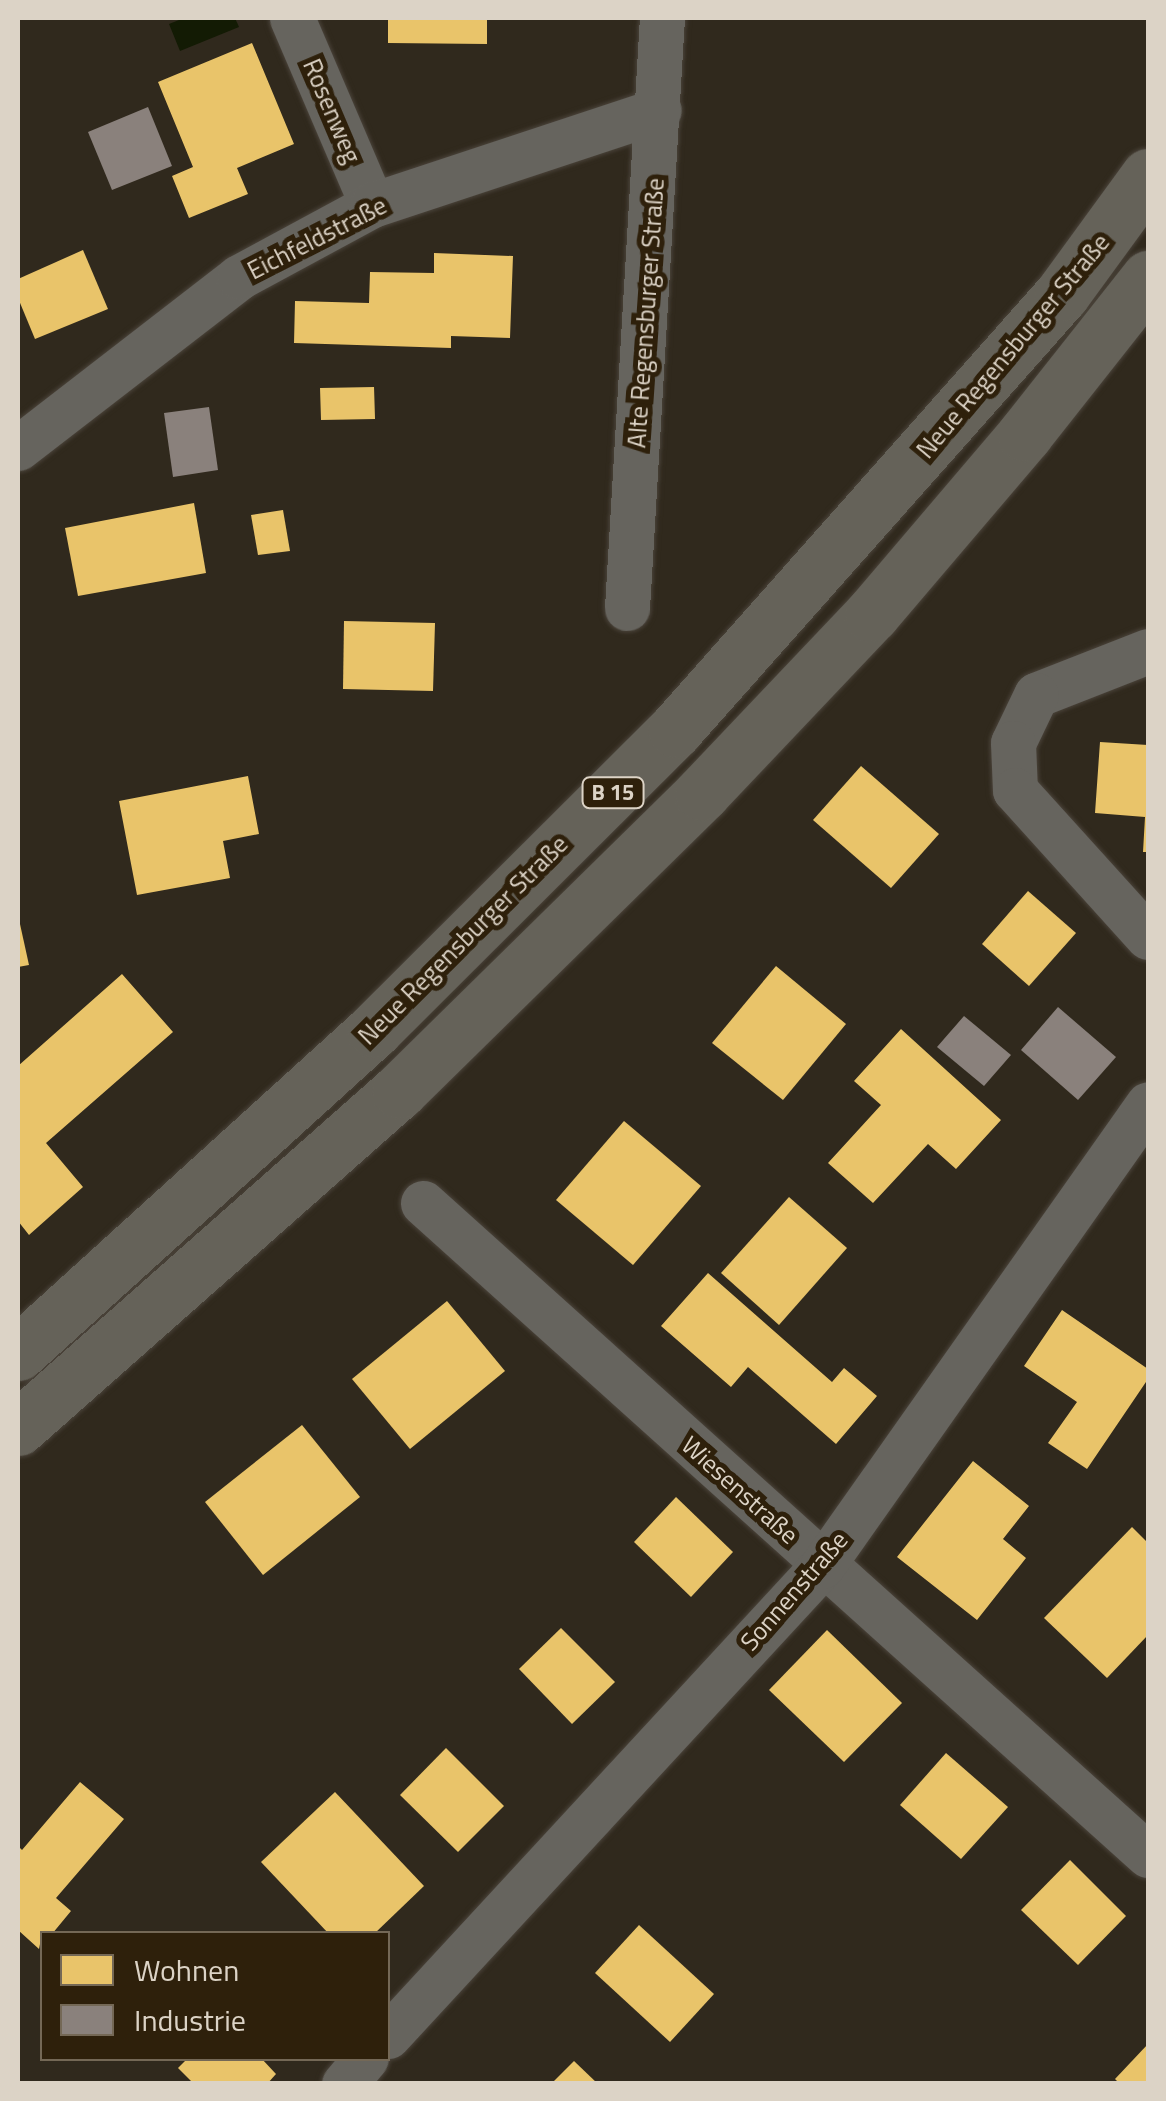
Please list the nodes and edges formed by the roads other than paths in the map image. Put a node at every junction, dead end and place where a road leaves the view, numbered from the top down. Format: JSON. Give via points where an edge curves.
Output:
{"nodes":[{"id":1,"x":292,"y":18,"type":"edge"},
{"id":2,"x":662,"y":18,"type":"edge"},
{"id":3,"x":660,"y":110,"type":"junction"},
{"id":4,"x":1148,"y":176,"type":"edge"},
{"id":5,"x":372,"y":205,"type":"junction"},
{"id":6,"x":1148,"y":278,"type":"edge"},
{"id":7,"x":19,"y":443,"type":"edge"},
{"id":8,"x":626,"y":608,"type":"dead end"},
{"id":9,"x":1148,"y":651,"type":"edge"},
{"id":10,"x":1148,"y":936,"type":"edge"},
{"id":11,"x":1148,"y":1104,"type":"edge"},
{"id":12,"x":423,"y":1203,"type":"dead end"},
{"id":13,"x":18,"y":1353,"type":"edge"},
{"id":14,"x":18,"y":1428,"type":"edge"},
{"id":15,"x":822,"y":1566,"type":"junction"},
{"id":16,"x":1148,"y":1855,"type":"edge"},
{"id":17,"x":390,"y":2034,"type":"edge"}],
"edges":[{"from":1,"to":5,"type":"street","name":"Rosenweg"},
{"from":2,"to":3,"type":"street","name":"Alte Regensburger Straße"},
{"from":3,"to":5,"type":"street","name":"Eichfeldstraße"},
{"from":3,"to":8,"type":"street","name":"Alte Regensburger Straße"},
{"from":4,"to":13,"type":"highway","name":"Neue Regensburger Straße","number":"B 15","via":[[1062,294],[676,730],[374,1030]]},
{"from":5,"to":7,"type":"street","name":"Eichfeldstraße","via":[[239,278]]},
{"from":6,"to":14,"type":"highway","number":"B 15","via":[[872,614],[702,793],[399,1090]]},
{"from":9,"to":10,"type":"street","via":[[1036,695],[1013,743],[1015,790]]},
{"from":11,"to":15,"type":"street","name":"Sonnenstraße"},
{"from":12,"to":15,"type":"street","name":"Wiesenstraße"},
{"from":15,"to":16,"type":"street","name":"Wiesenstraße"},
{"from":15,"to":17,"type":"street","name":"Sonnenstraße"}]}
